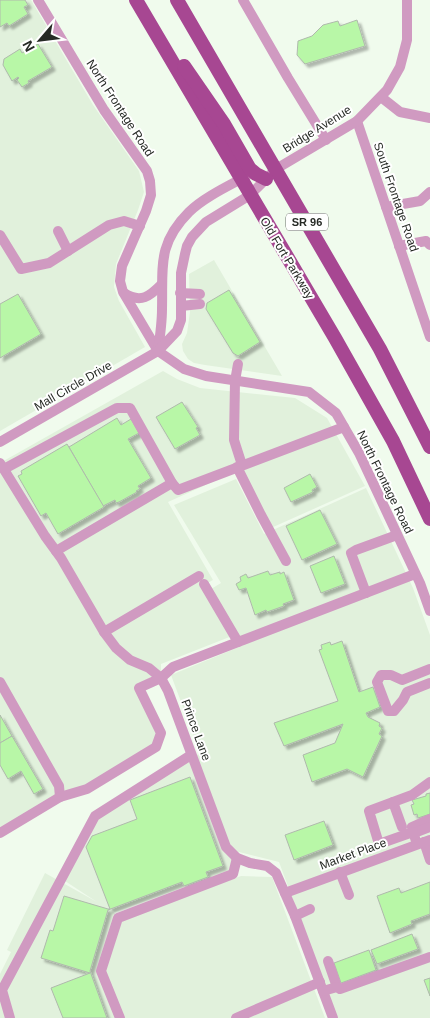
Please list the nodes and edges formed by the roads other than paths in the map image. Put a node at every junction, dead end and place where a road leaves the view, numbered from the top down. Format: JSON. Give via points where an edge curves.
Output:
{"nodes":[{"id":1,"x":38,"y":0,"type":"edge"},
{"id":2,"x":177,"y":0,"type":"edge"},
{"id":3,"x":243,"y":0,"type":"edge"},
{"id":4,"x":407,"y":0,"type":"edge"},
{"id":5,"x":137,"y":2,"type":"edge"},
{"id":6,"x":381,"y":96,"type":"junction"},
{"id":7,"x":430,"y":118,"type":"edge"},
{"id":8,"x":357,"y":121,"type":"junction"},
{"id":9,"x":326,"y":140,"type":"junction"},
{"id":10,"x":276,"y":169,"type":"junction"},
{"id":11,"x":261,"y":177,"type":"junction"},
{"id":12,"x":241,"y":179,"type":"junction"},
{"id":13,"x":430,"y":192,"type":"edge"},
{"id":14,"x":250,"y":195,"type":"junction"},
{"id":15,"x":386,"y":207,"type":"junction"},
{"id":16,"x":140,"y":226,"type":"junction"},
{"id":17,"x":58,"y":231,"type":"dead end"},
{"id":18,"x":0,"y":235,"type":"edge"},
{"id":19,"x":430,"y":245,"type":"edge"},
{"id":20,"x":399,"y":246,"type":"junction"},
{"id":21,"x":68,"y":251,"type":"junction"},
{"id":22,"x":162,"y":284,"type":"junction"},
{"id":23,"x":123,"y":292,"type":"junction"},
{"id":24,"x":180,"y":293,"type":"junction"},
{"id":25,"x":181,"y":306,"type":"junction"},
{"id":26,"x":430,"y":335,"type":"edge"},
{"id":27,"x":158,"y":351,"type":"junction"},
{"id":28,"x":238,"y":364,"type":"dead end"},
{"id":29,"x":235,"y":380,"type":"junction"},
{"id":30,"x":344,"y":427,"type":"junction"},
{"id":31,"x":0,"y":442,"type":"edge"},
{"id":32,"x":430,"y":447,"type":"edge"},
{"id":33,"x":2,"y":466,"type":"edge"},
{"id":34,"x":240,"y":466,"type":"junction"},
{"id":35,"x":172,"y":483,"type":"junction"},
{"id":36,"x":430,"y":519,"type":"edge"},
{"id":37,"x":397,"y":535,"type":"junction"},
{"id":38,"x":56,"y":551,"type":"junction"},
{"id":39,"x":286,"y":561,"type":"dead end"},
{"id":40,"x":415,"y":574,"type":"junction"},
{"id":41,"x":366,"y":593,"type":"junction"},
{"id":42,"x":430,"y":611,"type":"edge"},
{"id":43,"x":104,"y":632,"type":"junction"},
{"id":44,"x":238,"y":642,"type":"junction"},
{"id":45,"x":430,"y":669,"type":"edge"},
{"id":46,"x":162,"y":678,"type":"junction"},
{"id":47,"x":0,"y":682,"type":"edge"},
{"id":48,"x":430,"y":684,"type":"edge"},
{"id":49,"x":191,"y":755,"type":"junction"},
{"id":50,"x":430,"y":782,"type":"edge"},
{"id":51,"x":60,"y":797,"type":"junction"},
{"id":52,"x":394,"y":802,"type":"junction"},
{"id":53,"x":430,"y":819,"type":"edge"},
{"id":54,"x":430,"y":823,"type":"edge"},
{"id":55,"x":402,"y":827,"type":"dead end"},
{"id":56,"x":430,"y":827,"type":"edge"},
{"id":57,"x":413,"y":832,"type":"junction"},
{"id":58,"x":0,"y":833,"type":"edge"},
{"id":59,"x":424,"y":842,"type":"edge"},
{"id":60,"x":379,"y":844,"type":"junction"},
{"id":61,"x":383,"y":857,"type":"junction"},
{"id":62,"x":237,"y":858,"type":"junction"},
{"id":63,"x":430,"y":860,"type":"edge"},
{"id":64,"x":340,"y":872,"type":"junction"},
{"id":65,"x":285,"y":893,"type":"junction"},
{"id":66,"x":349,"y":895,"type":"dead end"},
{"id":67,"x":310,"y":910,"type":"dead end"},
{"id":68,"x":295,"y":916,"type":"junction"},
{"id":69,"x":430,"y":957,"type":"edge"},
{"id":70,"x":328,"y":961,"type":"dead end"},
{"id":71,"x":337,"y":986,"type":"junction"},
{"id":72,"x":321,"y":987,"type":"junction"},
{"id":73,"x":10,"y":1018,"type":"edge"},
{"id":74,"x":120,"y":1018,"type":"edge"},
{"id":75,"x":236,"y":1018,"type":"edge"},
{"id":76,"x":333,"y":1018,"type":"edge"}],
"edges":[{"from":1,"to":16,"type":"street","name":"North Frontage Road","via":[[104,110],[147,171],[151,195]]},
{"from":2,"to":10,"type":"main road","number":"SR 96"},
{"from":3,"to":9,"type":"street"},
{"from":4,"to":6,"type":"street","name":"Bridge Avenue","via":[[407,40],[400,67]]},
{"from":5,"to":11,"type":"main road","via":[[210,103],[250,169]]},
{"from":5,"to":12,"type":"main road","name":"Old Fort Parkway","number":"SR 96"},
{"from":6,"to":7,"type":"street","via":[[400,112]]},
{"from":6,"to":8,"type":"street","name":"Bridge Avenue"},
{"from":8,"to":9,"type":"street","name":"Bridge Avenue"},
{"from":8,"to":15,"type":"street","name":"South Frontage Road"},
{"from":9,"to":10,"type":"street","name":"Bridge Avenue"},
{"from":10,"to":11,"type":"street"},
{"from":10,"to":32,"type":"main road","number":"SR 96","via":[[380,348]]},
{"from":11,"to":12,"type":"street"},
{"from":11,"to":14,"type":"street","name":"Mall Circle Drive"},
{"from":12,"to":14,"type":"main road","name":"Old Fort Parkway","number":"SR 96"},
{"from":12,"to":22,"type":"street","via":[[189,212],[171,234],[163,259]]},
{"from":13,"to":15,"type":"street","via":[[420,201]]},
{"from":14,"to":24,"type":"street","name":"Mall Circle Drive","via":[[206,222],[192,237],[182,263]]},
{"from":14,"to":36,"type":"main road","name":"Old Fort Parkway","number":"SR 96","via":[[388,433]]},
{"from":15,"to":20,"type":"street","name":"South Frontage Road"},
{"from":16,"to":21,"type":"street","via":[[124,221],[109,225]]},
{"from":16,"to":23,"type":"street","name":"North Frontage Road","via":[[122,266],[120,280]]},
{"from":17,"to":21,"type":"street"},
{"from":18,"to":21,"type":"street","via":[[21,269],[49,263]]},
{"from":19,"to":20,"type":"street","via":[[426,241]]},
{"from":20,"to":26,"type":"street","name":"South Frontage Road"},
{"from":22,"to":23,"type":"street","via":[[142,298],[131,298]]},
{"from":22,"to":27,"type":"street"},
{"from":23,"to":27,"type":"street","name":"North Frontage Road"},
{"from":24,"to":25,"type":"street","name":"Mall Circle Drive"},
{"from":24,"to":25,"type":"street","via":[[200,299]]},
{"from":25,"to":27,"type":"street","name":"Mall Circle Drive","via":[[180,326]]},
{"from":27,"to":29,"type":"street","name":"North Frontage Road","via":[[184,369]]},
{"from":27,"to":31,"type":"street","name":"Mall Circle Drive"},
{"from":28,"to":29,"type":"street"},
{"from":29,"to":30,"type":"street","name":"North Frontage Road","via":[[309,392],[336,413]]},
{"from":29,"to":34,"type":"street","via":[[234,440]]},
{"from":30,"to":34,"type":"street"},
{"from":30,"to":37,"type":"street","name":"North Frontage Road"},
{"from":33,"to":35,"type":"street","via":[[117,408],[130,408]]},
{"from":33,"to":38,"type":"street"},
{"from":34,"to":35,"type":"street","via":[[178,490]]},
{"from":34,"to":39,"type":"street"},
{"from":35,"to":38,"type":"street"},
{"from":37,"to":40,"type":"street","name":"North Frontage Road"},
{"from":37,"to":41,"type":"street","via":[[351,553]]},
{"from":38,"to":43,"type":"street"},
{"from":40,"to":41,"type":"street"},
{"from":40,"to":42,"type":"street","name":"North Frontage Road"},
{"from":41,"to":44,"type":"street"},
{"from":43,"to":44,"type":"street","via":[[202,580]]},
{"from":43,"to":46,"type":"street","via":[[130,660]]},
{"from":44,"to":46,"type":"street","via":[[173,667]]},
{"from":45,"to":48,"type":"street","via":[[402,680],[381,675],[377,682],[388,711],[394,711],[407,692]]},
{"from":46,"to":49,"type":"street","name":"Prince Lane"},
{"from":46,"to":51,"type":"street","via":[[139,688],[161,733],[156,747],[86,789]]},
{"from":47,"to":51,"type":"street","via":[[59,786]]},
{"from":49,"to":62,"type":"street","name":"Prince Lane","via":[[226,847]]},
{"from":49,"to":73,"type":"street","via":[[95,816],[2,990]]},
{"from":50,"to":52,"type":"street","via":[[412,795]]},
{"from":51,"to":58,"type":"street"},
{"from":52,"to":55,"type":"street"},
{"from":52,"to":60,"type":"street","via":[[369,811]]},
{"from":53,"to":57,"type":"street","via":[[412,827]]},
{"from":54,"to":57,"type":"street"},
{"from":56,"to":57,"type":"street"},
{"from":57,"to":59,"type":"street"},
{"from":57,"to":60,"type":"street"},
{"from":59,"to":61,"type":"street","name":"Market Place"},
{"from":59,"to":63,"type":"street"},
{"from":60,"to":61,"type":"street"},
{"from":61,"to":64,"type":"street","name":"Market Place"},
{"from":62,"to":65,"type":"street","via":[[267,866],[276,874]]},
{"from":62,"to":74,"type":"street","via":[[233,874],[118,918],[101,971]]},
{"from":64,"to":65,"type":"street","name":"Market Place"},
{"from":64,"to":66,"type":"street"},
{"from":65,"to":68,"type":"street"},
{"from":67,"to":68,"type":"street"},
{"from":68,"to":72,"type":"street"},
{"from":69,"to":71,"type":"street","via":[[340,989]]},
{"from":70,"to":71,"type":"street"},
{"from":71,"to":72,"type":"street"},
{"from":72,"to":75,"type":"street"},
{"from":72,"to":76,"type":"street"}]}
